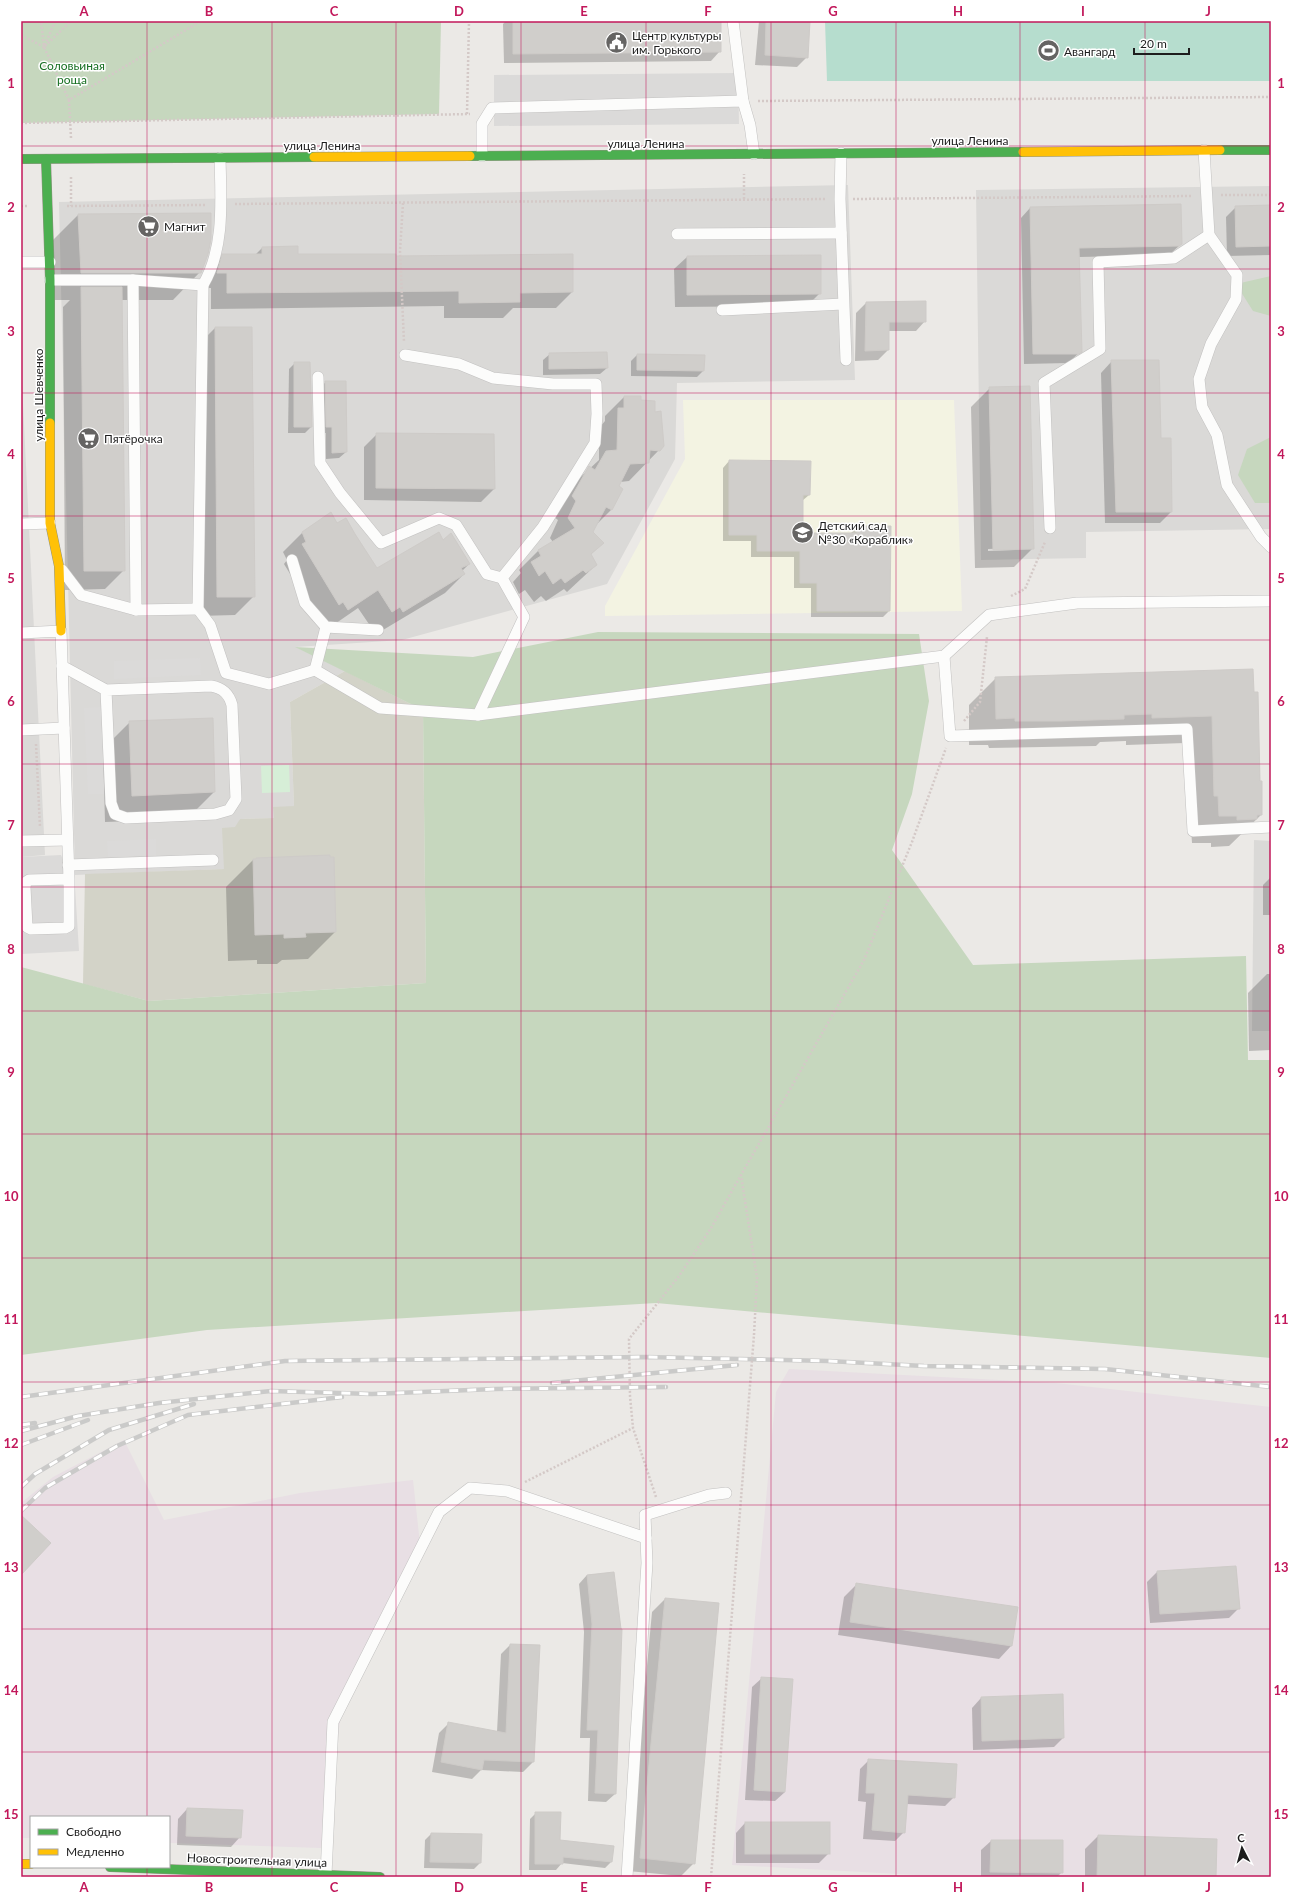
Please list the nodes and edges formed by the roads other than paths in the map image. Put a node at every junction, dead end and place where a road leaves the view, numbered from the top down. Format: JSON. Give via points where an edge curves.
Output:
{"nodes":[{"id":1,"x":733,"y":21,"type":"edge"},
{"id":2,"x":743,"y":102,"type":"junction"},
{"id":3,"x":1204,"y":150,"type":"junction"},
{"id":4,"x":1271,"y":150,"type":"edge"},
{"id":5,"x":841,"y":153,"type":"junction"},
{"id":6,"x":749,"y":154,"type":"junction"},
{"id":7,"x":482,"y":156,"type":"junction"},
{"id":8,"x":220,"y":158,"type":"junction"},
{"id":9,"x":46,"y":159,"type":"junction"},
{"id":10,"x":21,"y":160,"type":"edge"},
{"id":11,"x":677,"y":234,"type":"dead end"},
{"id":12,"x":841,"y":234,"type":"junction"},
{"id":13,"x":1208,"y":235,"type":"junction"},
{"id":14,"x":21,"y":262,"type":"edge"},
{"id":15,"x":50,"y":262,"type":"junction"},
{"id":16,"x":50,"y":280,"type":"junction"},
{"id":17,"x":133,"y":280,"type":"junction"},
{"id":18,"x":203,"y":285,"type":"junction"},
{"id":19,"x":843,"y":304,"type":"junction"},
{"id":20,"x":722,"y":310,"type":"dead end"},
{"id":21,"x":405,"y":355,"type":"road end"},
{"id":22,"x":846,"y":360,"type":"dead end"},
{"id":23,"x":318,"y":377,"type":"dead end"},
{"id":24,"x":50,"y":522,"type":"junction"},
{"id":25,"x":21,"y":524,"type":"edge"},
{"id":26,"x":1050,"y":528,"type":"road end"},
{"id":27,"x":1271,"y":547,"type":"edge"},
{"id":28,"x":292,"y":560,"type":"dead end"},
{"id":29,"x":59,"y":566,"type":"junction"},
{"id":30,"x":502,"y":578,"type":"junction"},
{"id":31,"x":1271,"y":601,"type":"edge"},
{"id":32,"x":136,"y":610,"type":"junction"},
{"id":33,"x":198,"y":610,"type":"junction"},
{"id":34,"x":326,"y":627,"type":"junction"},
{"id":35,"x":378,"y":630,"type":"dead end"},
{"id":36,"x":61,"y":631,"type":"junction"},
{"id":37,"x":21,"y":633,"type":"edge"},
{"id":38,"x":944,"y":656,"type":"junction"},
{"id":39,"x":62,"y":666,"type":"junction"},
{"id":40,"x":315,"y":670,"type":"junction"},
{"id":41,"x":106,"y":690,"type":"junction"},
{"id":42,"x":478,"y":715,"type":"junction"},
{"id":43,"x":64,"y":728,"type":"junction"},
{"id":44,"x":21,"y":730,"type":"edge"},
{"id":45,"x":1271,"y":827,"type":"edge"},
{"id":46,"x":67,"y":840,"type":"junction"},
{"id":47,"x":21,"y":841,"type":"edge"},
{"id":48,"x":213,"y":860,"type":"dead end"},
{"id":49,"x":68,"y":865,"type":"junction"},
{"id":50,"x":69,"y":879,"type":"junction"},
{"id":51,"x":726,"y":1493,"type":"dead end"},
{"id":52,"x":646,"y":1538,"type":"junction"},
{"id":53,"x":137,"y":1868,"type":"edge"},
{"id":54,"x":326,"y":1875,"type":"junction"},
{"id":55,"x":380,"y":1877,"type":"edge"},
{"id":56,"x":627,"y":1877,"type":"edge"}],
"edges":[{"from":1,"to":2,"type":"lane"},
{"from":2,"to":6,"type":"lane","via":[[750,125]]},
{"from":2,"to":7,"type":"lane","via":[[492,108],[482,124]]},
{"from":3,"to":4,"type":"main road","name":"улица Ленина"},
{"from":3,"to":5,"type":"main road","name":"улица Ленина"},
{"from":3,"to":13,"type":"lane"},
{"from":5,"to":6,"type":"main road","name":"улица Ленина"},
{"from":5,"to":12,"type":"lane"},
{"from":6,"to":7,"type":"main road","name":"улица Ленина"},
{"from":7,"to":8,"type":"main road","name":"улица Ленина"},
{"from":8,"to":9,"type":"main road","name":"улица Ленина"},
{"from":8,"to":18,"type":"lane","via":[[221,223],[212,270]]},
{"from":9,"to":10,"type":"main road","name":"улица Ленина"},
{"from":9,"to":15,"type":"main road","name":"улица Шевченко"},
{"from":11,"to":12,"type":"lane"},
{"from":12,"to":19,"type":"lane"},
{"from":13,"to":26,"type":"lane","via":[[1174,258],[1098,262],[1100,349],[1044,382]]},
{"from":13,"to":27,"type":"lane","via":[[1237,275],[1236,299],[1211,344],[1199,379],[1202,407],[1217,435],[1227,485],[1261,537]]},
{"from":14,"to":15,"type":"lane"},
{"from":15,"to":16,"type":"main road","name":"улица Шевченко"},
{"from":16,"to":17,"type":"lane"},
{"from":16,"to":24,"type":"main road","name":"улица Шевченко"},
{"from":17,"to":18,"type":"lane"},
{"from":17,"to":32,"type":"lane"},
{"from":18,"to":33,"type":"lane"},
{"from":19,"to":20,"type":"lane"},
{"from":19,"to":22,"type":"lane"},
{"from":21,"to":30,"type":"lane","via":[[459,364],[493,378],[553,384],[596,384],[595,443],[543,527]]},
{"from":23,"to":30,"type":"lane","via":[[320,463],[340,493],[381,543],[438,518],[456,525],[487,574]]},
{"from":24,"to":25,"type":"lane"},
{"from":24,"to":29,"type":"main road","name":"улица Шевченко"},
{"from":28,"to":34,"type":"lane","via":[[305,602]]},
{"from":29,"to":32,"type":"lane","via":[[81,595]]},
{"from":29,"to":36,"type":"main road","name":"улица Шевченко"},
{"from":30,"to":42,"type":"lane","via":[[524,617]]},
{"from":31,"to":38,"type":"lane","via":[[1077,603],[989,616]]},
{"from":32,"to":33,"type":"lane"},
{"from":33,"to":40,"type":"lane","via":[[210,624],[226,673],[269,684]]},
{"from":34,"to":35,"type":"lane"},
{"from":34,"to":40,"type":"lane"},
{"from":36,"to":37,"type":"lane"},
{"from":36,"to":39,"type":"lane"},
{"from":38,"to":42,"type":"lane"},
{"from":38,"to":45,"type":"lane","via":[[950,736],[1187,729],[1193,831]]},
{"from":39,"to":41,"type":"lane"},
{"from":39,"to":43,"type":"lane"},
{"from":40,"to":42,"type":"lane","via":[[380,708]]},
{"from":41,"to":41,"type":"lane","via":[[111,804],[115,814],[126,818],[215,814],[229,810],[236,799],[232,706],[226,692],[210,686]]},
{"from":43,"to":44,"type":"lane"},
{"from":43,"to":46,"type":"lane"},
{"from":46,"to":47,"type":"lane"},
{"from":46,"to":49,"type":"lane"},
{"from":48,"to":49,"type":"lane"},
{"from":49,"to":50,"type":"lane"},
{"from":50,"to":50,"type":"lane","via":[[26,882],[26,923],[29,929],[69,926]]},
{"from":51,"to":52,"type":"lane","via":[[709,1495],[645,1515]]},
{"from":52,"to":54,"type":"lane","via":[[507,1491],[470,1488],[439,1512],[333,1722]]},
{"from":52,"to":56,"type":"lane","via":[[647,1563]]},
{"from":53,"to":54,"type":"main road","name":"Новостроительная улица"},
{"from":54,"to":55,"type":"main road","name":"Новостроительная улица"}]}
